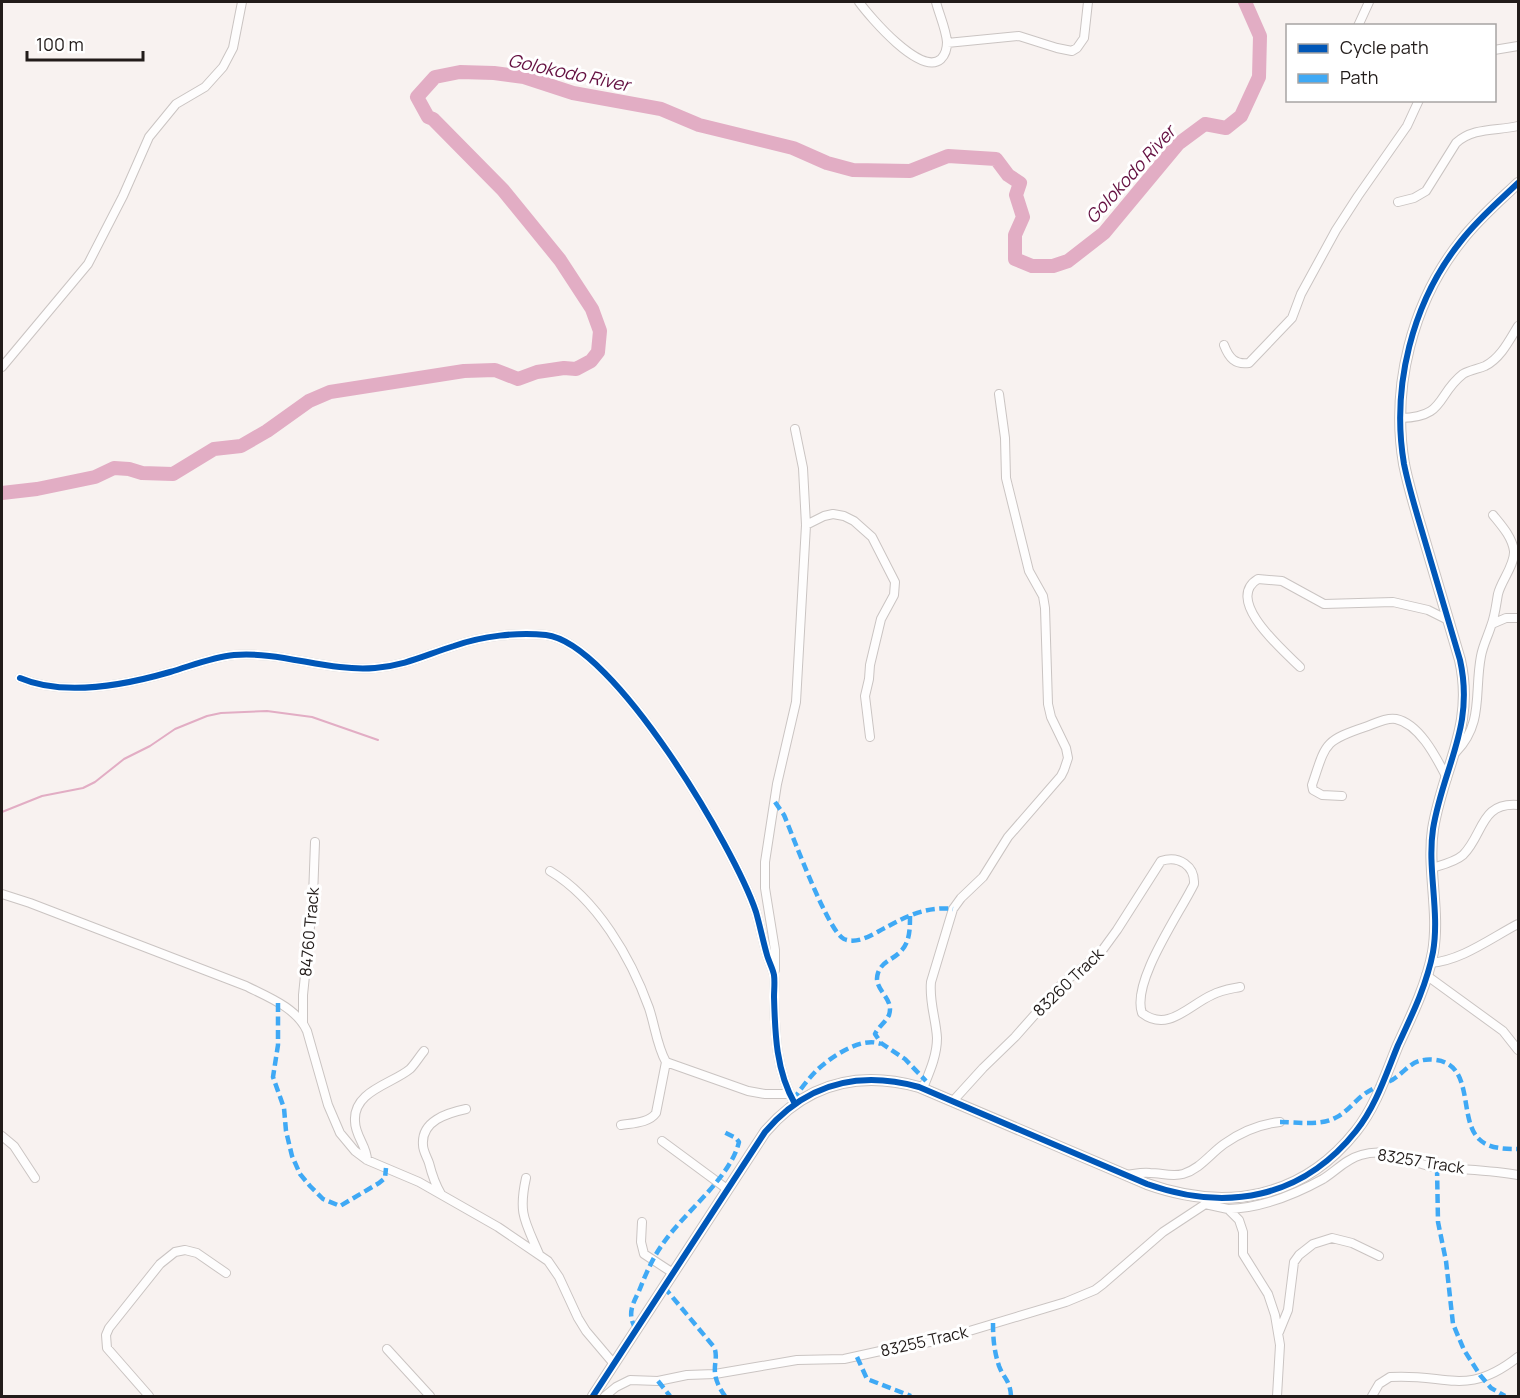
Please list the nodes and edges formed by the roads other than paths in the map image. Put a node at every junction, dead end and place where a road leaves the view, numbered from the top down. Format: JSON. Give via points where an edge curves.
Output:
{"nodes":[{"id":1,"x":242,"y":2,"type":"edge"},
{"id":2,"x":859,"y":2,"type":"edge"},
{"id":3,"x":936,"y":2,"type":"edge"},
{"id":4,"x":1088,"y":2,"type":"edge"},
{"id":5,"x":1369,"y":2,"type":"edge"},
{"id":6,"x":1359,"y":24,"type":"edge"},
{"id":7,"x":947,"y":43,"type":"junction"},
{"id":8,"x":1518,"y":46,"type":"edge"},
{"id":9,"x":1496,"y":50,"type":"edge"},
{"id":10,"x":1418,"y":102,"type":"edge"},
{"id":11,"x":1518,"y":126,"type":"edge"},
{"id":12,"x":1518,"y":183,"type":"edge"},
{"id":13,"x":1398,"y":202,"type":"dead end"},
{"id":14,"x":1518,"y":326,"type":"edge"},
{"id":15,"x":1224,"y":345,"type":"dead end"},
{"id":16,"x":2,"y":367,"type":"edge"},
{"id":17,"x":999,"y":394,"type":"dead end"},
{"id":18,"x":1401,"y":418,"type":"junction"},
{"id":19,"x":795,"y":429,"type":"dead end"},
{"id":20,"x":1493,"y":515,"type":"dead end"},
{"id":21,"x":806,"y":525,"type":"junction"},
{"id":22,"x":1518,"y":618,"type":"edge"},
{"id":23,"x":1448,"y":620,"type":"junction"},
{"id":24,"x":1492,"y":624,"type":"junction"},
{"id":25,"x":1300,"y":667,"type":"dead end"},
{"id":26,"x":20,"y":678,"type":"dead end"},
{"id":27,"x":870,"y":737,"type":"dead end"},
{"id":28,"x":1456,"y":752,"type":"junction"},
{"id":29,"x":1448,"y":778,"type":"junction"},
{"id":30,"x":1342,"y":796,"type":"dead end"},
{"id":31,"x":1518,"y":806,"type":"edge"},
{"id":32,"x":315,"y":842,"type":"dead end"},
{"id":33,"x":1432,"y":868,"type":"junction"},
{"id":34,"x":550,"y":871,"type":"dead end"},
{"id":35,"x":2,"y":894,"type":"edge"},
{"id":36,"x":1518,"y":924,"type":"edge"},
{"id":37,"x":1430,"y":963,"type":"junction"},
{"id":38,"x":774,"y":975,"type":"junction"},
{"id":39,"x":1426,"y":975,"type":"junction"},
{"id":40,"x":1240,"y":987,"type":"dead end"},
{"id":41,"x":303,"y":1022,"type":"junction"},
{"id":42,"x":424,"y":1050,"type":"dead end"},
{"id":43,"x":1518,"y":1050,"type":"edge"},
{"id":44,"x":666,"y":1062,"type":"junction"},
{"id":45,"x":922,"y":1088,"type":"junction"},
{"id":46,"x":790,"y":1094,"type":"junction"},
{"id":47,"x":953,"y":1101,"type":"junction"},
{"id":48,"x":795,"y":1104,"type":"junction"},
{"id":49,"x":466,"y":1109,"type":"dead end"},
{"id":50,"x":1280,"y":1122,"type":"dead end"},
{"id":51,"x":621,"y":1125,"type":"dead end"},
{"id":52,"x":2,"y":1137,"type":"edge"},
{"id":53,"x":662,"y":1141,"type":"dead end"},
{"id":54,"x":367,"y":1160,"type":"junction"},
{"id":55,"x":1127,"y":1175,"type":"junction"},
{"id":56,"x":1518,"y":1175,"type":"edge"},
{"id":57,"x":35,"y":1178,"type":"dead end"},
{"id":58,"x":526,"y":1178,"type":"dead end"},
{"id":59,"x":727,"y":1189,"type":"junction"},
{"id":60,"x":442,"y":1196,"type":"junction"},
{"id":61,"x":1209,"y":1201,"type":"junction"},
{"id":62,"x":1228,"y":1209,"type":"junction"},
{"id":63,"x":642,"y":1222,"type":"dead end"},
{"id":64,"x":539,"y":1255,"type":"junction"},
{"id":65,"x":1379,"y":1256,"type":"dead end"},
{"id":66,"x":226,"y":1273,"type":"dead end"},
{"id":67,"x":673,"y":1273,"type":"junction"},
{"id":68,"x":1278,"y":1332,"type":"junction"},
{"id":69,"x":387,"y":1349,"type":"dead end"},
{"id":70,"x":1518,"y":1357,"type":"edge"},
{"id":71,"x":614,"y":1364,"type":"junction"},
{"id":72,"x":149,"y":1396,"type":"edge"},
{"id":73,"x":430,"y":1396,"type":"edge"},
{"id":74,"x":593,"y":1396,"type":"edge"},
{"id":75,"x":605,"y":1396,"type":"edge"},
{"id":76,"x":1277,"y":1396,"type":"edge"},
{"id":77,"x":1372,"y":1396,"type":"edge"}],
"edges":[{"from":1,"to":16,"type":"street","via":[[233,48],[223,67],[205,87],[176,104],[148,137],[88,264]]},
{"from":2,"to":7,"type":"street","via":[[904,51],[927,63],[944,56]]},
{"from":3,"to":7,"type":"street"},
{"from":4,"to":7,"type":"street","via":[[1084,38],[1072,51],[1019,36]]},
{"from":5,"to":6,"type":"street"},
{"from":8,"to":9,"type":"street"},
{"from":10,"to":15,"type":"street","via":[[1407,126],[1336,230],[1292,318],[1249,363],[1232,360]]},
{"from":11,"to":13,"type":"street","via":[[1462,137],[1426,191]]},
{"from":12,"to":18,"type":"street","via":[[1466,235],[1437,276],[1409,346]]},
{"from":14,"to":18,"type":"street","via":[[1497,356],[1485,366],[1464,374],[1435,408],[1421,417]]},
{"from":17,"to":45,"type":"street","via":[[1006,478],[1029,571],[1045,608],[1048,704],[1068,758],[1061,776],[1008,837],[983,877],[952,909],[931,982],[936,1047]]},
{"from":18,"to":23,"type":"street","via":[[1408,483]]},
{"from":19,"to":21,"type":"street","via":[[803,468]]},
{"from":20,"to":24,"type":"street","via":[[1506,531],[1514,557],[1500,588]]},
{"from":21,"to":27,"type":"street","via":[[834,514],[854,521],[872,537],[895,582],[894,595],[881,619],[865,696]]},
{"from":21,"to":38,"type":"street","via":[[796,702],[777,784],[765,862]]},
{"from":22,"to":24,"type":"street"},
{"from":23,"to":25,"type":"street","via":[[1428,610],[1393,602],[1324,604],[1282,581],[1258,579],[1251,585],[1248,598],[1253,616]]},
{"from":23,"to":28,"type":"street","via":[[1463,674],[1465,708]]},
{"from":24,"to":28,"type":"street","via":[[1481,656],[1474,720]]},
{"from":26,"to":38,"type":"street","via":[[55,687],[120,684],[234,655],[376,668],[409,663],[455,645],[511,635],[561,638],[604,670],[681,770],[737,867]]},
{"from":28,"to":29,"type":"street"},
{"from":29,"to":30,"type":"street","via":[[1427,741],[1394,718],[1339,736],[1327,746],[1313,790],[1322,795]]},
{"from":29,"to":33,"type":"street","via":[[1433,830]]},
{"from":31,"to":33,"type":"street","via":[[1508,804],[1491,811],[1461,856]]},
{"from":32,"to":41,"type":"street","name":"84760 Track"},
{"from":33,"to":37,"type":"street","via":[[1434,934]]},
{"from":34,"to":44,"type":"street","via":[[588,903],[621,950],[645,999]]},
{"from":35,"to":41,"type":"street","via":[[246,986]]},
{"from":36,"to":37,"type":"street","via":[[1454,957]]},
{"from":37,"to":39,"type":"street"},
{"from":38,"to":46,"type":"street","via":[[777,1051]]},
{"from":39,"to":43,"type":"street","via":[[1503,1031]]},
{"from":39,"to":61,"type":"street","via":[[1369,1112],[1344,1145],[1316,1168],[1280,1188]]},
{"from":40,"to":47,"type":"street","name":"83260 Track","via":[[1210,995],[1174,1018],[1164,1020],[1142,1013],[1140,994],[1146,977],[1194,884],[1190,868],[1183,862],[1161,861],[1101,952],[1061,985]]},
{"from":41,"to":54,"type":"street","via":[[335,1122],[355,1152]]},
{"from":42,"to":54,"type":"street","via":[[408,1071],[376,1088],[356,1110],[355,1128]]},
{"from":44,"to":46,"type":"street","via":[[748,1091]]},
{"from":44,"to":51,"type":"street","via":[[653,1118]]},
{"from":45,"to":47,"type":"street"},
{"from":45,"to":48,"type":"street","via":[[896,1081],[856,1080],[824,1088]]},
{"from":46,"to":48,"type":"street"},
{"from":47,"to":55,"type":"street"},
{"from":48,"to":59,"type":"street","via":[[765,1132]]},
{"from":49,"to":60,"type":"street","via":[[439,1117],[424,1134],[423,1149]]},
{"from":50,"to":55,"type":"street","via":[[1250,1130],[1183,1174]]},
{"from":52,"to":57,"type":"street","via":[[14,1146]]},
{"from":53,"to":59,"type":"street"},
{"from":54,"to":60,"type":"street"},
{"from":55,"to":61,"type":"street","via":[[1173,1193]]},
{"from":56,"to":62,"type":"street","name":"83257 Track","via":[[1424,1165],[1376,1151],[1355,1157],[1323,1179],[1290,1194],[1242,1209]]},
{"from":58,"to":64,"type":"street","via":[[521,1205]]},
{"from":59,"to":67,"type":"street"},
{"from":60,"to":64,"type":"street"},
{"from":61,"to":62,"type":"street","name":"83257 Track"},
{"from":61,"to":75,"type":"street","name":"83255 Track","via":[[1162,1232],[1095,1290],[1066,1302],[936,1341],[844,1359],[797,1360],[658,1381],[630,1380]]},
{"from":62,"to":68,"type":"street","via":[[1242,1226],[1244,1254],[1268,1294]]},
{"from":63,"to":67,"type":"street","via":[[644,1254]]},
{"from":64,"to":71,"type":"street","via":[[554,1269],[582,1324]]},
{"from":65,"to":68,"type":"street","via":[[1332,1238],[1313,1244],[1294,1262],[1288,1310]]},
{"from":66,"to":72,"type":"street","via":[[197,1253],[174,1252],[113,1322],[106,1335],[107,1348]]},
{"from":67,"to":71,"type":"street"},
{"from":68,"to":76,"type":"street"},
{"from":69,"to":73,"type":"street"},
{"from":70,"to":77,"type":"street","via":[[1493,1376],[1474,1383],[1390,1377],[1379,1384]]},
{"from":71,"to":74,"type":"street"}]}
